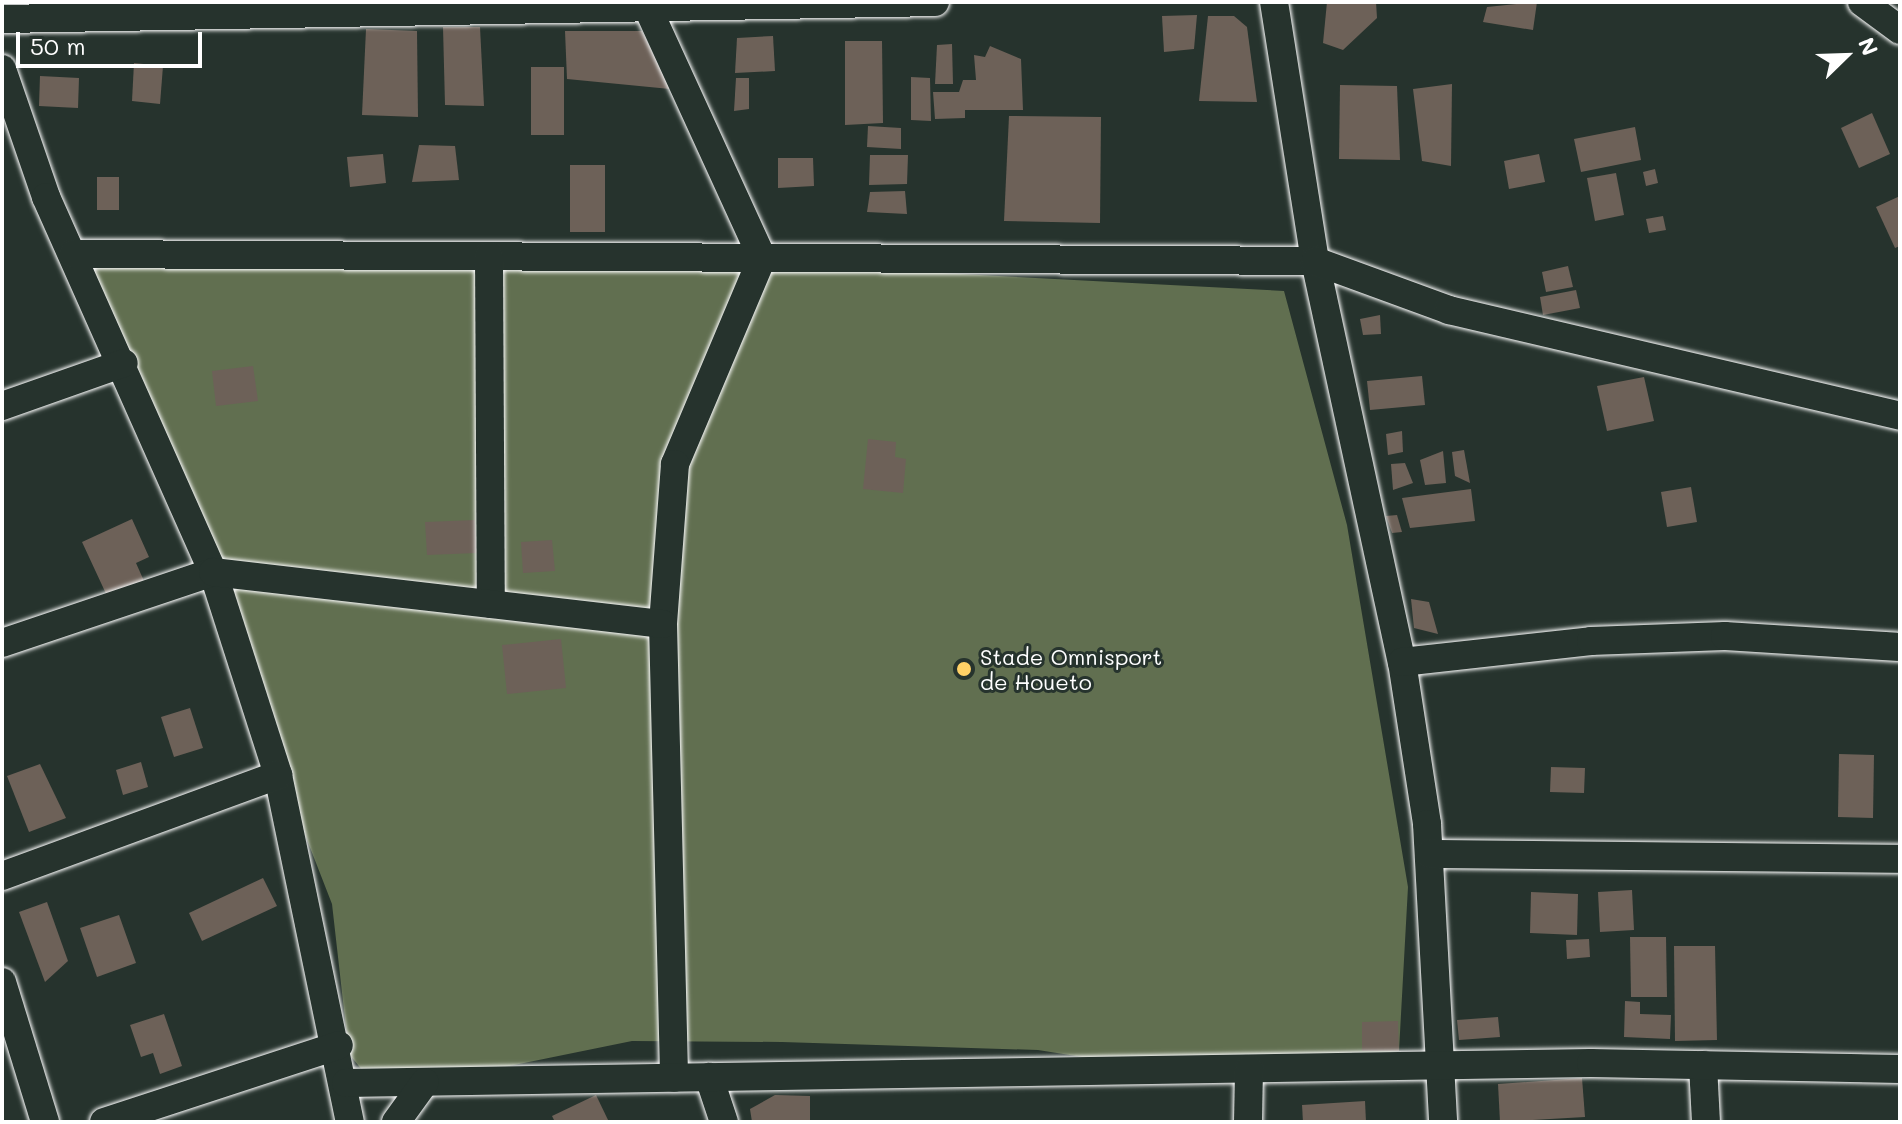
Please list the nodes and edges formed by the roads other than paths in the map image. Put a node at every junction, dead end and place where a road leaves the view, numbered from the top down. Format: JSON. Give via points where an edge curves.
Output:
{"nodes":[{"id":1,"x":935,"y":2,"type":"edge"},
{"id":2,"x":1274,"y":2,"type":"edge"},
{"id":3,"x":1862,"y":2,"type":"edge"},
{"id":4,"x":879,"y":3,"type":"edge"},
{"id":5,"x":647,"y":7,"type":"edge"},
{"id":6,"x":2,"y":19,"type":"edge"},
{"id":7,"x":1900,"y":30,"type":"edge"},
{"id":8,"x":2,"y":69,"type":"edge"},
{"id":9,"x":73,"y":254,"type":"junction"},
{"id":10,"x":489,"y":256,"type":"junction"},
{"id":11,"x":762,"y":258,"type":"junction"},
{"id":12,"x":1315,"y":261,"type":"junction"},
{"id":13,"x":124,"y":363,"type":"junction"},
{"id":14,"x":2,"y":406,"type":"edge"},
{"id":15,"x":1900,"y":416,"type":"edge"},
{"id":16,"x":213,"y":572,"type":"junction"},
{"id":17,"x":491,"y":604,"type":"junction"},
{"id":18,"x":663,"y":624,"type":"junction"},
{"id":19,"x":2,"y":643,"type":"edge"},
{"id":20,"x":1900,"y":647,"type":"edge"},
{"id":21,"x":1402,"y":662,"type":"junction"},
{"id":22,"x":278,"y":775,"type":"junction"},
{"id":23,"x":1429,"y":854,"type":"junction"},
{"id":24,"x":1900,"y":859,"type":"edge"},
{"id":25,"x":2,"y":876,"type":"edge"},
{"id":26,"x":2,"y":982,"type":"edge"},
{"id":27,"x":339,"y":1045,"type":"junction"},
{"id":28,"x":1703,"y":1065,"type":"junction"},
{"id":29,"x":1438,"y":1067,"type":"junction"},
{"id":30,"x":1249,"y":1069,"type":"junction"},
{"id":31,"x":1900,"y":1069,"type":"edge"},
{"id":32,"x":709,"y":1077,"type":"junction"},
{"id":33,"x":674,"y":1078,"type":"junction"},
{"id":34,"x":425,"y":1082,"type":"junction"},
{"id":35,"x":346,"y":1083,"type":"junction"},
{"id":36,"x":45,"y":1122,"type":"edge"},
{"id":37,"x":104,"y":1122,"type":"edge"},
{"id":38,"x":350,"y":1122,"type":"edge"},
{"id":39,"x":396,"y":1122,"type":"edge"},
{"id":40,"x":724,"y":1122,"type":"edge"},
{"id":41,"x":1248,"y":1122,"type":"edge"},
{"id":42,"x":1443,"y":1122,"type":"edge"},
{"id":43,"x":1706,"y":1122,"type":"edge"}],
"edges":[{"from":1,"to":4,"type":"street"},
{"from":2,"to":12,"type":"street"},
{"from":3,"to":7,"type":"street"},
{"from":4,"to":5,"type":"street"},
{"from":5,"to":6,"type":"street"},
{"from":5,"to":11,"type":"street"},
{"from":8,"to":9,"type":"street"},
{"from":9,"to":10,"type":"street"},
{"from":9,"to":13,"type":"street"},
{"from":10,"to":11,"type":"street"},
{"from":10,"to":17,"type":"street"},
{"from":11,"to":12,"type":"street"},
{"from":11,"to":18,"type":"street","via":[[675,464]]},
{"from":12,"to":15,"type":"street","via":[[1449,310]]},
{"from":12,"to":21,"type":"street"},
{"from":13,"to":14,"type":"street"},
{"from":13,"to":16,"type":"street"},
{"from":16,"to":17,"type":"street"},
{"from":16,"to":19,"type":"street"},
{"from":16,"to":22,"type":"street"},
{"from":17,"to":18,"type":"street"},
{"from":18,"to":33,"type":"street"},
{"from":20,"to":21,"type":"street","via":[[1711,637]]},
{"from":21,"to":23,"type":"street"},
{"from":22,"to":25,"type":"street"},
{"from":22,"to":27,"type":"street"},
{"from":23,"to":24,"type":"street"},
{"from":23,"to":29,"type":"street"},
{"from":26,"to":36,"type":"street"},
{"from":27,"to":35,"type":"street"},
{"from":27,"to":37,"type":"street"},
{"from":28,"to":29,"type":"street"},
{"from":28,"to":31,"type":"street"},
{"from":28,"to":43,"type":"street"},
{"from":29,"to":30,"type":"street"},
{"from":29,"to":42,"type":"street"},
{"from":30,"to":32,"type":"street"},
{"from":30,"to":41,"type":"street"},
{"from":32,"to":33,"type":"street"},
{"from":32,"to":40,"type":"street"},
{"from":33,"to":34,"type":"street"},
{"from":34,"to":35,"type":"street"},
{"from":34,"to":39,"type":"street"},
{"from":35,"to":38,"type":"street"}]}
